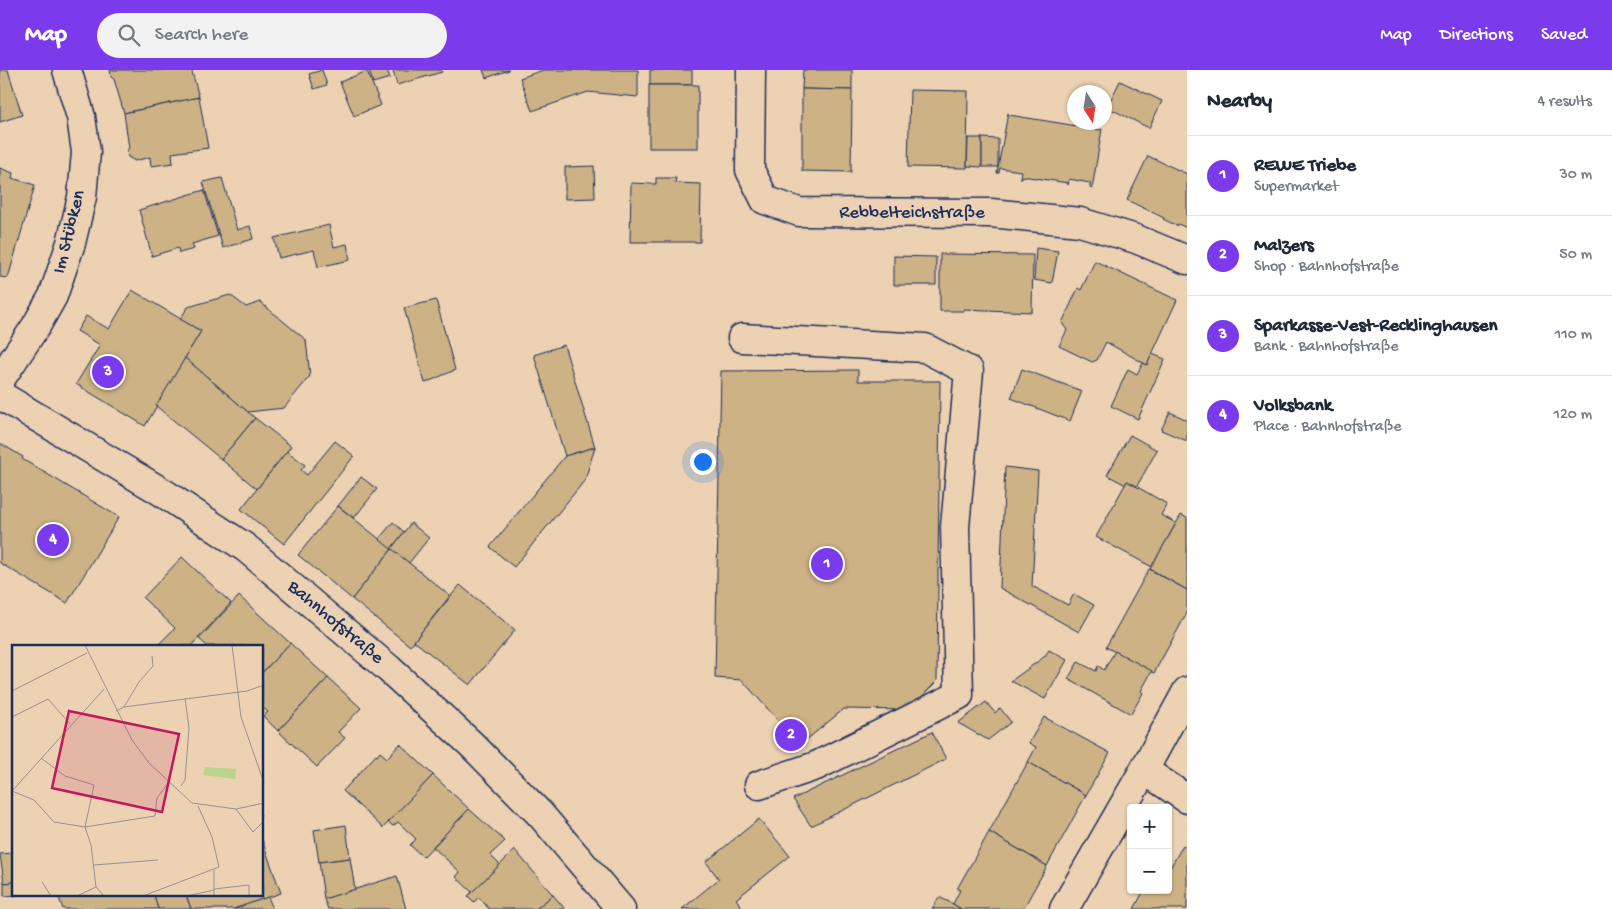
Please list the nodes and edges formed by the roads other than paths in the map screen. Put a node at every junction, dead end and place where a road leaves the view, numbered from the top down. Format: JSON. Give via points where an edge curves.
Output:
{"nodes":[{"id":1,"x":67,"y":70,"type":"edge"},
{"id":2,"x":751,"y":70,"type":"edge"},
{"id":3,"x":1187,"y":260,"type":"edge"},
{"id":4,"x":742,"y":338,"type":"dead end"},
{"id":5,"x":0,"y":380,"type":"edge"},
{"id":6,"x":0,"y":395,"type":"edge"},
{"id":7,"x":1187,"y":691,"type":"edge"},
{"id":8,"x":1144,"y":770,"type":"junction"},
{"id":9,"x":760,"y":785,"type":"dead end"},
{"id":10,"x":1187,"y":799,"type":"edge"},
{"id":11,"x":621,"y":909,"type":"edge"},
{"id":12,"x":1064,"y":909,"type":"edge"}],
"edges":[{"from":1,"to":5,"type":"street","name":"Im Stübken","via":[[81,117],[86,152],[82,197],[53,296]]},
{"from":2,"to":3,"type":"street","name":"Rebbelteichstraße","via":[[750,170],[765,200],[799,212],[991,213],[1080,222],[1136,239]]},
{"from":4,"to":9,"type":"street","via":[[925,348],[969,371],[956,527],[959,695],[816,766]]},
{"from":6,"to":11,"type":"street","name":"Bahnhofstraße","via":[[162,492],[246,548],[389,669],[470,744],[540,814]]},
{"from":7,"to":8,"type":"street"},
{"from":8,"to":10,"type":"street"},
{"from":8,"to":12,"type":"street"}]}
